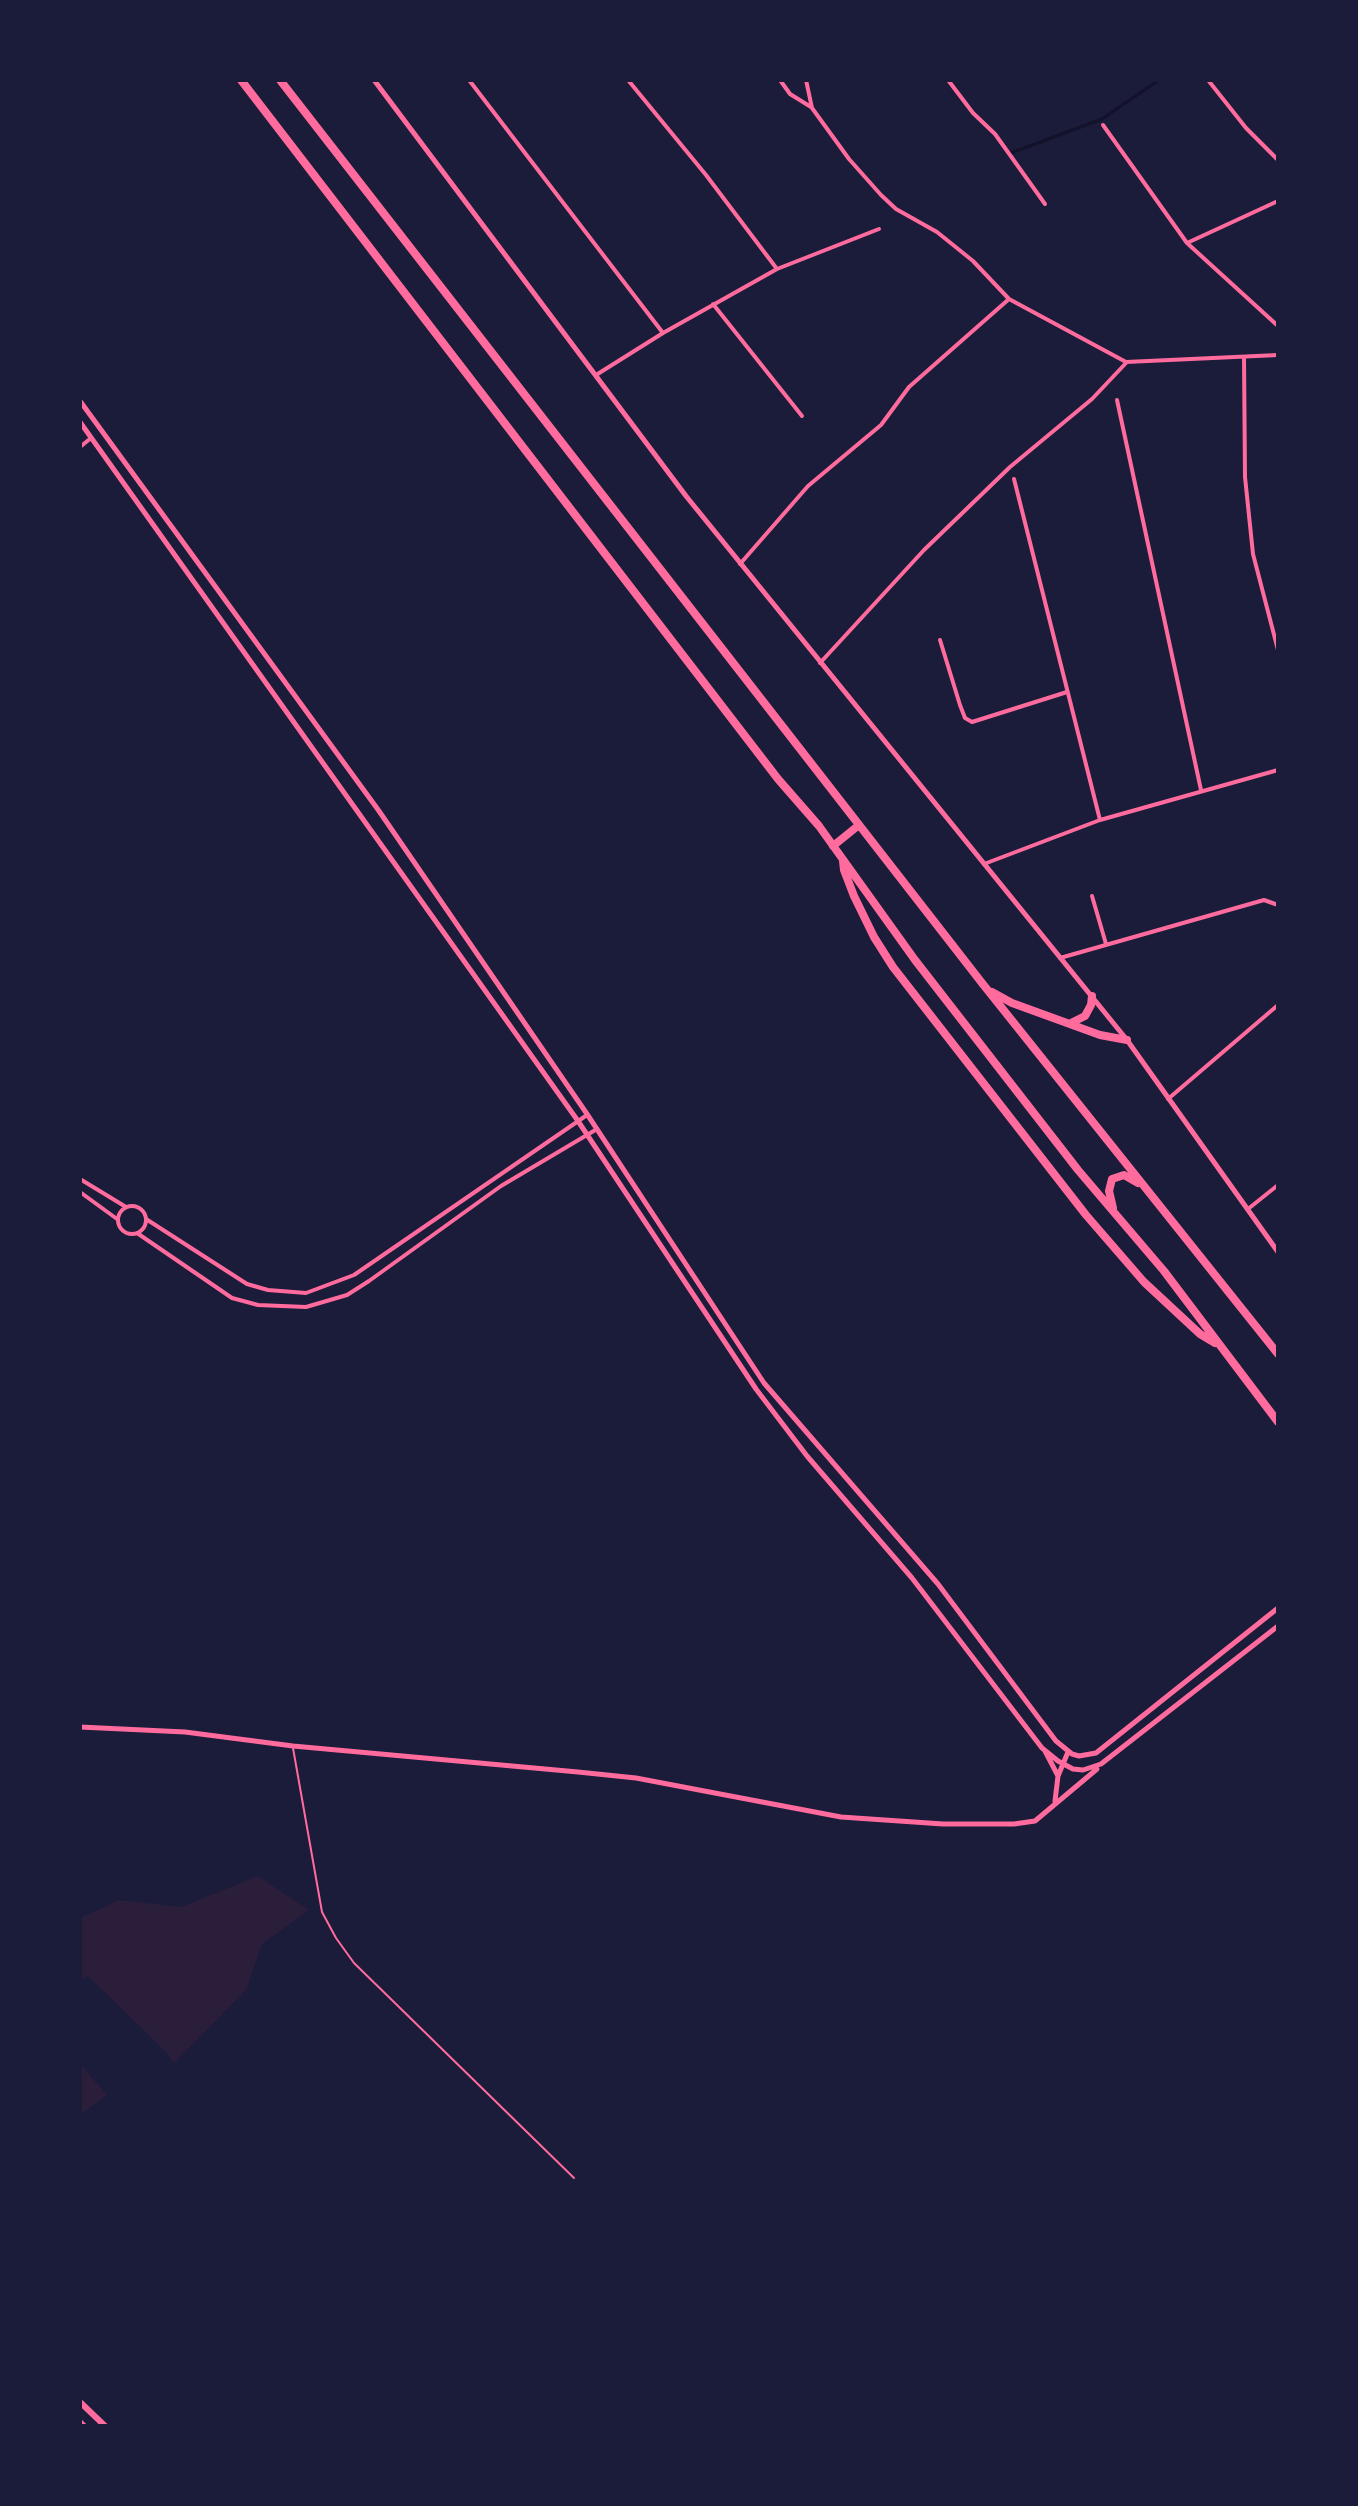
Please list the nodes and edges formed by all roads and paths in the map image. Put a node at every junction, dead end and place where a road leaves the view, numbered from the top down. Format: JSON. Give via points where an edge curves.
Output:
{"nodes":[{"id":1,"x":241,"y":80,"type":"edge"},
{"id":2,"x":280,"y":80,"type":"edge"},
{"id":3,"x":469,"y":80,"type":"edge"},
{"id":4,"x":628,"y":80,"type":"edge"},
{"id":5,"x":780,"y":80,"type":"edge"},
{"id":6,"x":806,"y":80,"type":"edge"},
{"id":7,"x":948,"y":80,"type":"edge"},
{"id":8,"x":1208,"y":80,"type":"edge"},
{"id":9,"x":376,"y":81,"type":"edge"},
{"id":10,"x":812,"y":108,"type":"junction"},
{"id":11,"x":1103,"y":125,"type":"dead end"},
{"id":12,"x":1278,"y":160,"type":"edge"},
{"id":13,"x":1278,"y":201,"type":"edge"},
{"id":14,"x":1045,"y":204,"type":"dead end"},
{"id":15,"x":879,"y":229,"type":"dead end"},
{"id":16,"x":1187,"y":243,"type":"junction"},
{"id":17,"x":777,"y":269,"type":"junction"},
{"id":18,"x":1009,"y":299,"type":"junction"},
{"id":19,"x":713,"y":304,"type":"junction"},
{"id":20,"x":1278,"y":326,"type":"edge"},
{"id":21,"x":663,"y":333,"type":"junction"},
{"id":22,"x":1278,"y":355,"type":"edge"},
{"id":23,"x":1244,"y":357,"type":"junction"},
{"id":24,"x":1126,"y":362,"type":"junction"},
{"id":25,"x":594,"y":376,"type":"junction"},
{"id":26,"x":1117,"y":400,"type":"dead end"},
{"id":27,"x":80,"y":401,"type":"edge"},
{"id":28,"x":802,"y":416,"type":"dead end"},
{"id":29,"x":80,"y":422,"type":"edge"},
{"id":30,"x":91,"y":438,"type":"junction"},
{"id":31,"x":80,"y":447,"type":"edge"},
{"id":32,"x":1014,"y":479,"type":"dead end"},
{"id":33,"x":740,"y":564,"type":"junction"},
{"id":34,"x":940,"y":640,"type":"dead end"},
{"id":35,"x":1278,"y":650,"type":"edge"},
{"id":36,"x":820,"y":663,"type":"junction"},
{"id":37,"x":1067,"y":692,"type":"junction"},
{"id":38,"x":1278,"y":770,"type":"edge"},
{"id":39,"x":1201,"y":790,"type":"junction"},
{"id":40,"x":1100,"y":820,"type":"junction"},
{"id":41,"x":859,"y":825,"type":"junction"},
{"id":42,"x":833,"y":846,"type":"junction"},
{"id":43,"x":843,"y":860,"type":"junction"},
{"id":44,"x":984,"y":864,"type":"junction"},
{"id":45,"x":1092,"y":896,"type":"dead end"},
{"id":46,"x":1278,"y":905,"type":"edge"},
{"id":47,"x":1106,"y":944,"type":"junction"},
{"id":48,"x":1060,"y":958,"type":"junction"},
{"id":49,"x":982,"y":983,"type":"junction"},
{"id":50,"x":1092,"y":996,"type":"junction"},
{"id":51,"x":1278,"y":1005,"type":"edge"},
{"id":52,"x":1071,"y":1023,"type":"junction"},
{"id":53,"x":1127,"y":1040,"type":"junction"},
{"id":54,"x":1168,"y":1099,"type":"junction"},
{"id":55,"x":587,"y":1114,"type":"junction"},
{"id":56,"x":578,"y":1121,"type":"junction"},
{"id":57,"x":597,"y":1129,"type":"junction"},
{"id":58,"x":587,"y":1136,"type":"junction"},
{"id":59,"x":80,"y":1179,"type":"edge"},
{"id":60,"x":1278,"y":1185,"type":"edge"},
{"id":61,"x":80,"y":1192,"type":"edge"},
{"id":62,"x":1153,"y":1197,"type":"junction"},
{"id":63,"x":126,"y":1207,"type":"junction"},
{"id":64,"x":1113,"y":1209,"type":"junction"},
{"id":65,"x":1248,"y":1209,"type":"junction"},
{"id":66,"x":146,"y":1219,"type":"junction"},
{"id":67,"x":117,"y":1220,"type":"junction"},
{"id":68,"x":137,"y":1233,"type":"junction"},
{"id":69,"x":1278,"y":1252,"type":"edge"},
{"id":70,"x":1219,"y":1346,"type":"junction"},
{"id":71,"x":1278,"y":1354,"type":"edge"},
{"id":72,"x":1267,"y":1408,"type":"junction"},
{"id":73,"x":1278,"y":1422,"type":"edge"},
{"id":74,"x":1278,"y":1430,"type":"edge"},
{"id":75,"x":1278,"y":1608,"type":"edge"},
{"id":76,"x":1278,"y":1626,"type":"edge"},
{"id":77,"x":80,"y":1727,"type":"edge"},
{"id":78,"x":293,"y":1746,"type":"junction"},
{"id":79,"x":1042,"y":1748,"type":"junction"},
{"id":80,"x":1068,"y":1752,"type":"junction"},
{"id":81,"x":1091,"y":1754,"type":"junction"},
{"id":82,"x":1061,"y":1763,"type":"junction"},
{"id":83,"x":1094,"y":1770,"type":"junction"},
{"id":84,"x":1058,"y":1776,"type":"junction"},
{"id":85,"x":1054,"y":1802,"type":"junction"},
{"id":86,"x":574,"y":2178,"type":"dead end"},
{"id":87,"x":80,"y":2402,"type":"edge"},
{"id":88,"x":80,"y":2422,"type":"edge"},
{"id":89,"x":84,"y":2426,"type":"edge"},
{"id":90,"x":105,"y":2426,"type":"edge"}],
"edges":[{"from":1,"to":42,"type":"highway"},
{"from":2,"to":41,"type":"highway"},
{"from":3,"to":21,"type":"street"},
{"from":4,"to":17,"type":"street"},
{"from":5,"to":10,"type":"street"},
{"from":6,"to":10,"type":"street"},
{"from":7,"to":14,"type":"street"},
{"from":8,"to":12,"type":"street"},
{"from":9,"to":25,"type":"street"},
{"from":10,"to":18,"type":"street","via":[[888,202],[937,232]]},
{"from":11,"to":16,"type":"street"},
{"from":13,"to":16,"type":"street"},
{"from":15,"to":17,"type":"street"},
{"from":16,"to":20,"type":"street"},
{"from":17,"to":19,"type":"street"},
{"from":18,"to":24,"type":"street"},
{"from":18,"to":33,"type":"street","via":[[909,387],[881,425],[808,486]]},
{"from":19,"to":21,"type":"street"},
{"from":19,"to":28,"type":"street"},
{"from":21,"to":25,"type":"street"},
{"from":22,"to":23,"type":"street"},
{"from":23,"to":24,"type":"street"},
{"from":23,"to":35,"type":"street","via":[[1245,477],[1253,554]]},
{"from":24,"to":36,"type":"street","via":[[924,550]]},
{"from":25,"to":33,"type":"street"},
{"from":26,"to":39,"type":"street"},
{"from":27,"to":55,"type":"street","via":[[379,811]]},
{"from":29,"to":30,"type":"street"},
{"from":30,"to":31,"type":"street"},
{"from":30,"to":56,"type":"street"},
{"from":32,"to":37,"type":"street"},
{"from":33,"to":36,"type":"street"},
{"from":34,"to":37,"type":"street","via":[[965,718],[972,722]]},
{"from":36,"to":44,"type":"street"},
{"from":37,"to":40,"type":"street"},
{"from":38,"to":39,"type":"street"},
{"from":39,"to":40,"type":"street"},
{"from":40,"to":44,"type":"street"},
{"from":41,"to":42,"type":"highway"},
{"from":41,"to":49,"type":"highway"},
{"from":42,"to":43,"type":"highway"},
{"from":43,"to":64,"type":"highway","via":[[915,960]]},
{"from":43,"to":70,"type":"highway","via":[[854,896],[893,967],[1086,1215],[1144,1282]]},
{"from":44,"to":48,"type":"street"},
{"from":45,"to":47,"type":"street"},
{"from":46,"to":47,"type":"street","via":[[1264,900]]},
{"from":47,"to":48,"type":"street"},
{"from":48,"to":50,"type":"street"},
{"from":49,"to":52,"type":"highway","via":[[1012,1003]]},
{"from":49,"to":62,"type":"highway"},
{"from":50,"to":52,"type":"highway","via":[[1088,1011]]},
{"from":50,"to":53,"type":"street"},
{"from":51,"to":54,"type":"street"},
{"from":52,"to":53,"type":"highway"},
{"from":53,"to":54,"type":"street"},
{"from":54,"to":65,"type":"street"},
{"from":55,"to":56,"type":"street"},
{"from":55,"to":57,"type":"street"},
{"from":56,"to":58,"type":"street"},
{"from":56,"to":66,"type":"street","via":[[354,1275],[306,1293],[247,1284]]},
{"from":57,"to":58,"type":"street"},
{"from":57,"to":80,"type":"street","via":[[764,1383],[938,1584]]},
{"from":58,"to":68,"type":"street","via":[[501,1186],[347,1295],[306,1307],[232,1298]]},
{"from":58,"to":79,"type":"street","via":[[756,1389],[912,1578]]},
{"from":59,"to":63,"type":"street"},
{"from":60,"to":65,"type":"street"},
{"from":61,"to":67,"type":"street"},
{"from":62,"to":64,"type":"highway","via":[[1132,1178],[1117,1176],[1110,1185]]},
{"from":62,"to":71,"type":"highway"},
{"from":63,"to":66,"type":"street","via":[[139,1208]]},
{"from":63,"to":67,"type":"street"},
{"from":64,"to":70,"type":"highway"},
{"from":65,"to":69,"type":"street"},
{"from":66,"to":68,"type":"street"},
{"from":67,"to":68,"type":"street","via":[[124,1232]]},
{"from":70,"to":72,"type":"highway"},
{"from":72,"to":73,"type":"highway"},
{"from":72,"to":74,"type":"highway"},
{"from":75,"to":81,"type":"street"},
{"from":76,"to":83,"type":"street"},
{"from":77,"to":78,"type":"street","via":[[185,1732]]},
{"from":78,"to":85,"type":"street","via":[[636,1778],[876,1821],[1014,1824],[1035,1821]]},
{"from":78,"to":86,"type":"lane","via":[[322,1912],[336,1938],[354,1963]]},
{"from":79,"to":82,"type":"street"},
{"from":79,"to":84,"type":"street"},
{"from":80,"to":81,"type":"street"},
{"from":80,"to":82,"type":"street"},
{"from":81,"to":83,"type":"street"},
{"from":82,"to":83,"type":"street"},
{"from":82,"to":84,"type":"street"},
{"from":83,"to":85,"type":"street"},
{"from":84,"to":85,"type":"street"},
{"from":87,"to":90,"type":"main road"},
{"from":88,"to":89,"type":"main road"}]}
